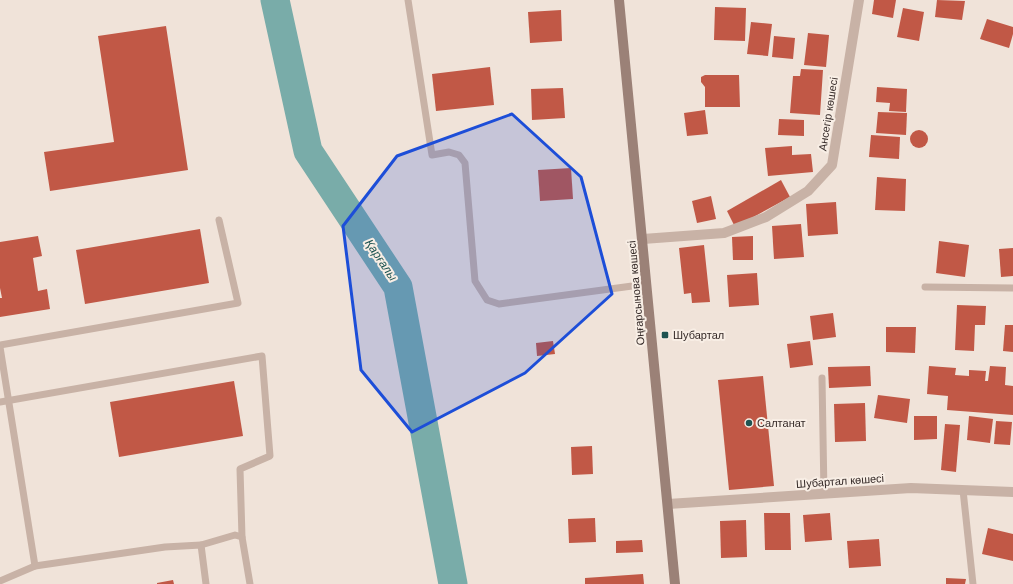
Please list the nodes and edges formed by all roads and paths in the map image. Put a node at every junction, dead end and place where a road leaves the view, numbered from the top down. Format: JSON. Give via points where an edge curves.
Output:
{"nodes":[{"id":1,"x":408,"y":0,"type":"edge"},
{"id":2,"x":620,"y":0,"type":"edge"},
{"id":3,"x":859,"y":0,"type":"edge"},
{"id":4,"x":219,"y":220,"type":"dead end"},
{"id":5,"x":643,"y":239,"type":"junction"},
{"id":6,"x":647,"y":284,"type":"junction"},
{"id":7,"x":925,"y":287,"type":"dead end"},
{"id":8,"x":1013,"y":288,"type":"edge"},
{"id":9,"x":0,"y":346,"type":"edge"},
{"id":10,"x":822,"y":378,"type":"dead end"},
{"id":11,"x":9,"y":401,"type":"junction"},
{"id":12,"x":0,"y":402,"type":"edge"},
{"id":13,"x":963,"y":490,"type":"junction"},
{"id":14,"x":1013,"y":492,"type":"edge"},
{"id":15,"x":824,"y":494,"type":"junction"},
{"id":16,"x":668,"y":504,"type":"junction"},
{"id":17,"x":242,"y":537,"type":"junction"},
{"id":18,"x":201,"y":545,"type":"junction"},
{"id":19,"x":35,"y":566,"type":"junction"},
{"id":20,"x":0,"y":581,"type":"edge"},
{"id":21,"x":206,"y":584,"type":"edge"},
{"id":22,"x":250,"y":584,"type":"edge"},
{"id":23,"x":676,"y":584,"type":"edge"},
{"id":24,"x":973,"y":584,"type":"edge"}],
"edges":[{"from":1,"to":6,"type":"lane","via":[[432,155],[449,152],[459,154],[465,162],[475,281],[488,300],[499,304]]},
{"from":2,"to":5,"type":"main road","name":"Оңғарсынова көшесі"},
{"from":3,"to":5,"type":"street","name":"Ансегір көшесі","via":[[832,165],[808,191],[766,217],[724,233]]},
{"from":4,"to":9,"type":"lane","via":[[238,303]]},
{"from":5,"to":6,"type":"main road","name":"Оңғарсынова көшесі"},
{"from":6,"to":16,"type":"main road","name":"Оңғарсынова көшесі"},
{"from":7,"to":8,"type":"lane"},
{"from":9,"to":11,"type":"lane"},
{"from":10,"to":15,"type":"lane"},
{"from":11,"to":12,"type":"lane"},
{"from":11,"to":17,"type":"lane","via":[[262,356],[270,456],[240,469]]},
{"from":11,"to":19,"type":"lane"},
{"from":13,"to":14,"type":"street","name":"Шубартал көшесі"},
{"from":13,"to":15,"type":"street","name":"Шубартал көшесі","via":[[911,488]]},
{"from":13,"to":24,"type":"lane"},
{"from":15,"to":16,"type":"street","name":"Шубартал көшесі"},
{"from":16,"to":23,"type":"main road","name":"Оңғарсынова көшесі"},
{"from":17,"to":18,"type":"lane","via":[[235,535]]},
{"from":17,"to":22,"type":"lane"},
{"from":18,"to":19,"type":"lane","via":[[165,546]]},
{"from":18,"to":21,"type":"lane"},
{"from":19,"to":20,"type":"lane"}]}
